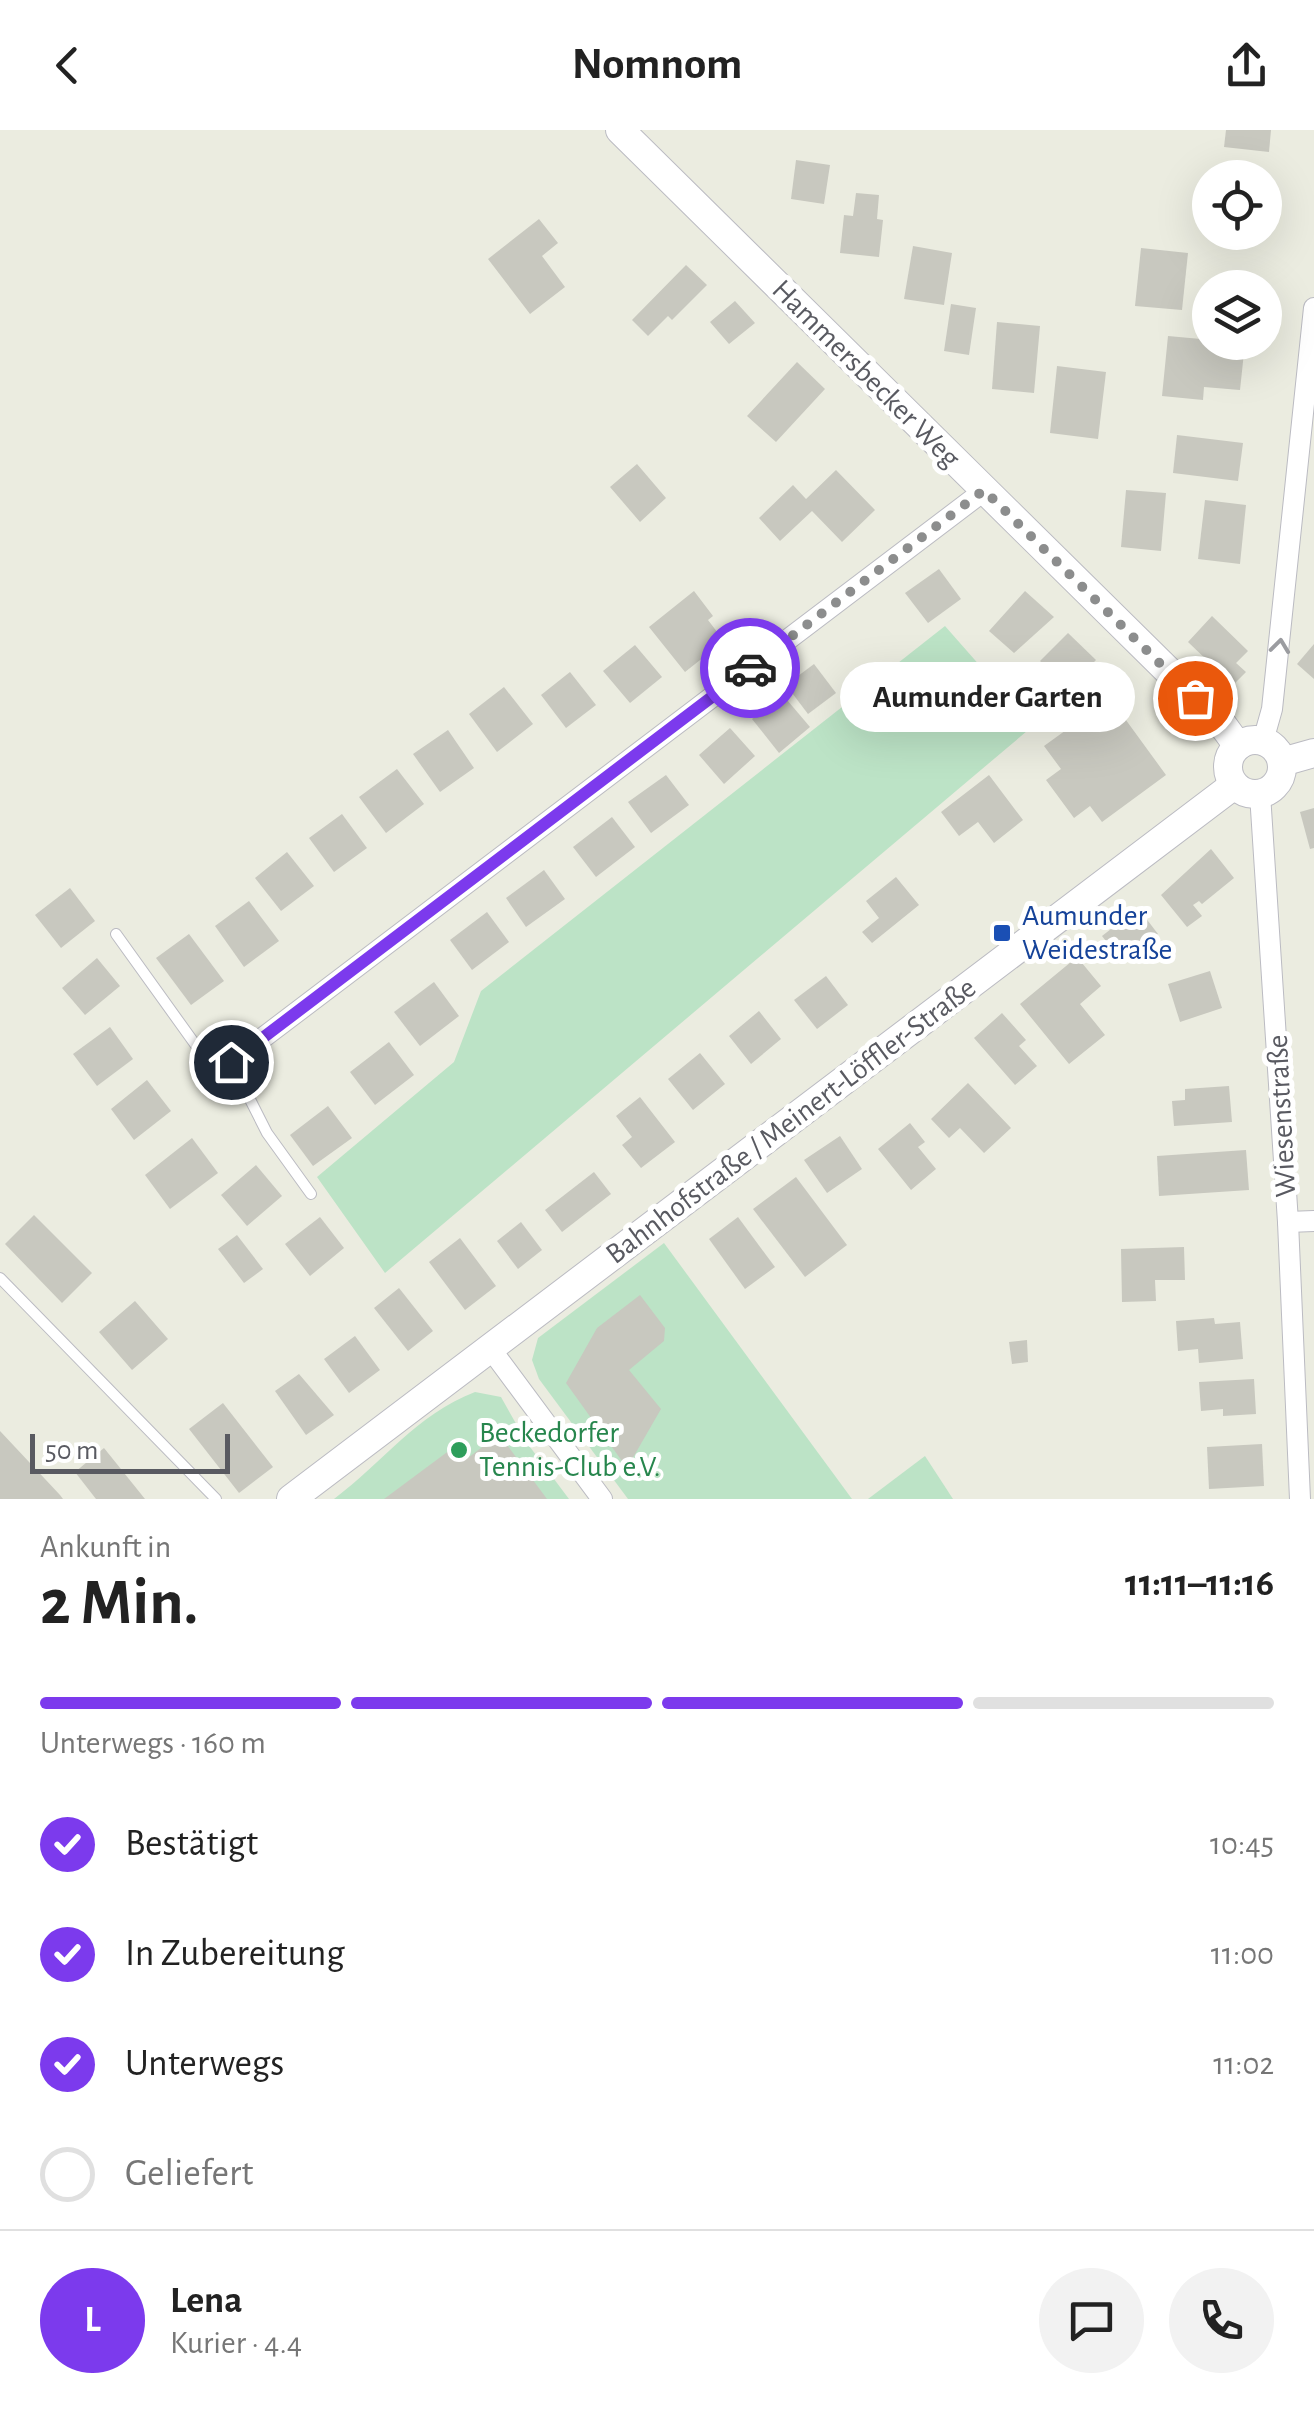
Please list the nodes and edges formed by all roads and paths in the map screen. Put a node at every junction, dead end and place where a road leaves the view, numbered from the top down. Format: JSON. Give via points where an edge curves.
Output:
{"nodes":[{"id":1,"x":620,"y":130,"type":"edge"},
{"id":2,"x":1314,"y":308,"type":"edge"},
{"id":3,"x":984,"y":490,"type":"junction"},
{"id":4,"x":1261,"y":750,"type":"junction"},
{"id":5,"x":1314,"y":753,"type":"edge"},
{"id":6,"x":1247,"y":790,"type":"junction"},
{"id":7,"x":116,"y":934,"type":"dead end"},
{"id":8,"x":231,"y":1062,"type":"junction"},
{"id":9,"x":311,"y":1194,"type":"dead end"},
{"id":10,"x":1314,"y":1221,"type":"edge"},
{"id":11,"x":1288,"y":1222,"type":"junction"},
{"id":12,"x":0,"y":1278,"type":"edge"},
{"id":13,"x":490,"y":1348,"type":"junction"},
{"id":14,"x":216,"y":1499,"type":"edge"},
{"id":15,"x":291,"y":1499,"type":"edge"},
{"id":16,"x":602,"y":1499,"type":"edge"},
{"id":17,"x":1300,"y":1499,"type":"edge"}],
"edges":[{"from":1,"to":3,"type":"street","name":"Hammersbecker Weg"},
{"from":4,"to":2,"type":"street","one_way":true,"via":[[1279,650]]},
{"from":3,"to":4,"type":"street","name":"Hammersbecker Weg"},
{"from":3,"to":8,"type":"street"},
{"from":4,"to":5,"type":"street"},
{"from":4,"to":6,"type":"street","via":[[1228,764]]},
{"from":4,"to":6,"type":"street","name":"Bahnhofstraße / Meinert-Löffler-Straße","via":[[1280,779]]},
{"from":6,"to":11,"type":"street","name":"Wiesenstraße","via":[[1266,831]]},
{"from":6,"to":13,"type":"street","name":"Bahnhofstraße / Meinert-Löffler-Straße"},
{"from":7,"to":8,"type":"lane","via":[[205,1058]]},
{"from":8,"to":9,"type":"lane","via":[[267,1134]]},
{"from":10,"to":11,"type":"street"},
{"from":11,"to":17,"type":"street","name":"Wiesenstraße"},
{"from":12,"to":14,"type":"lane"},
{"from":13,"to":15,"type":"street","name":"Bahnhofstraße / Meinert-Löffler-Straße"},
{"from":13,"to":16,"type":"street"}]}
